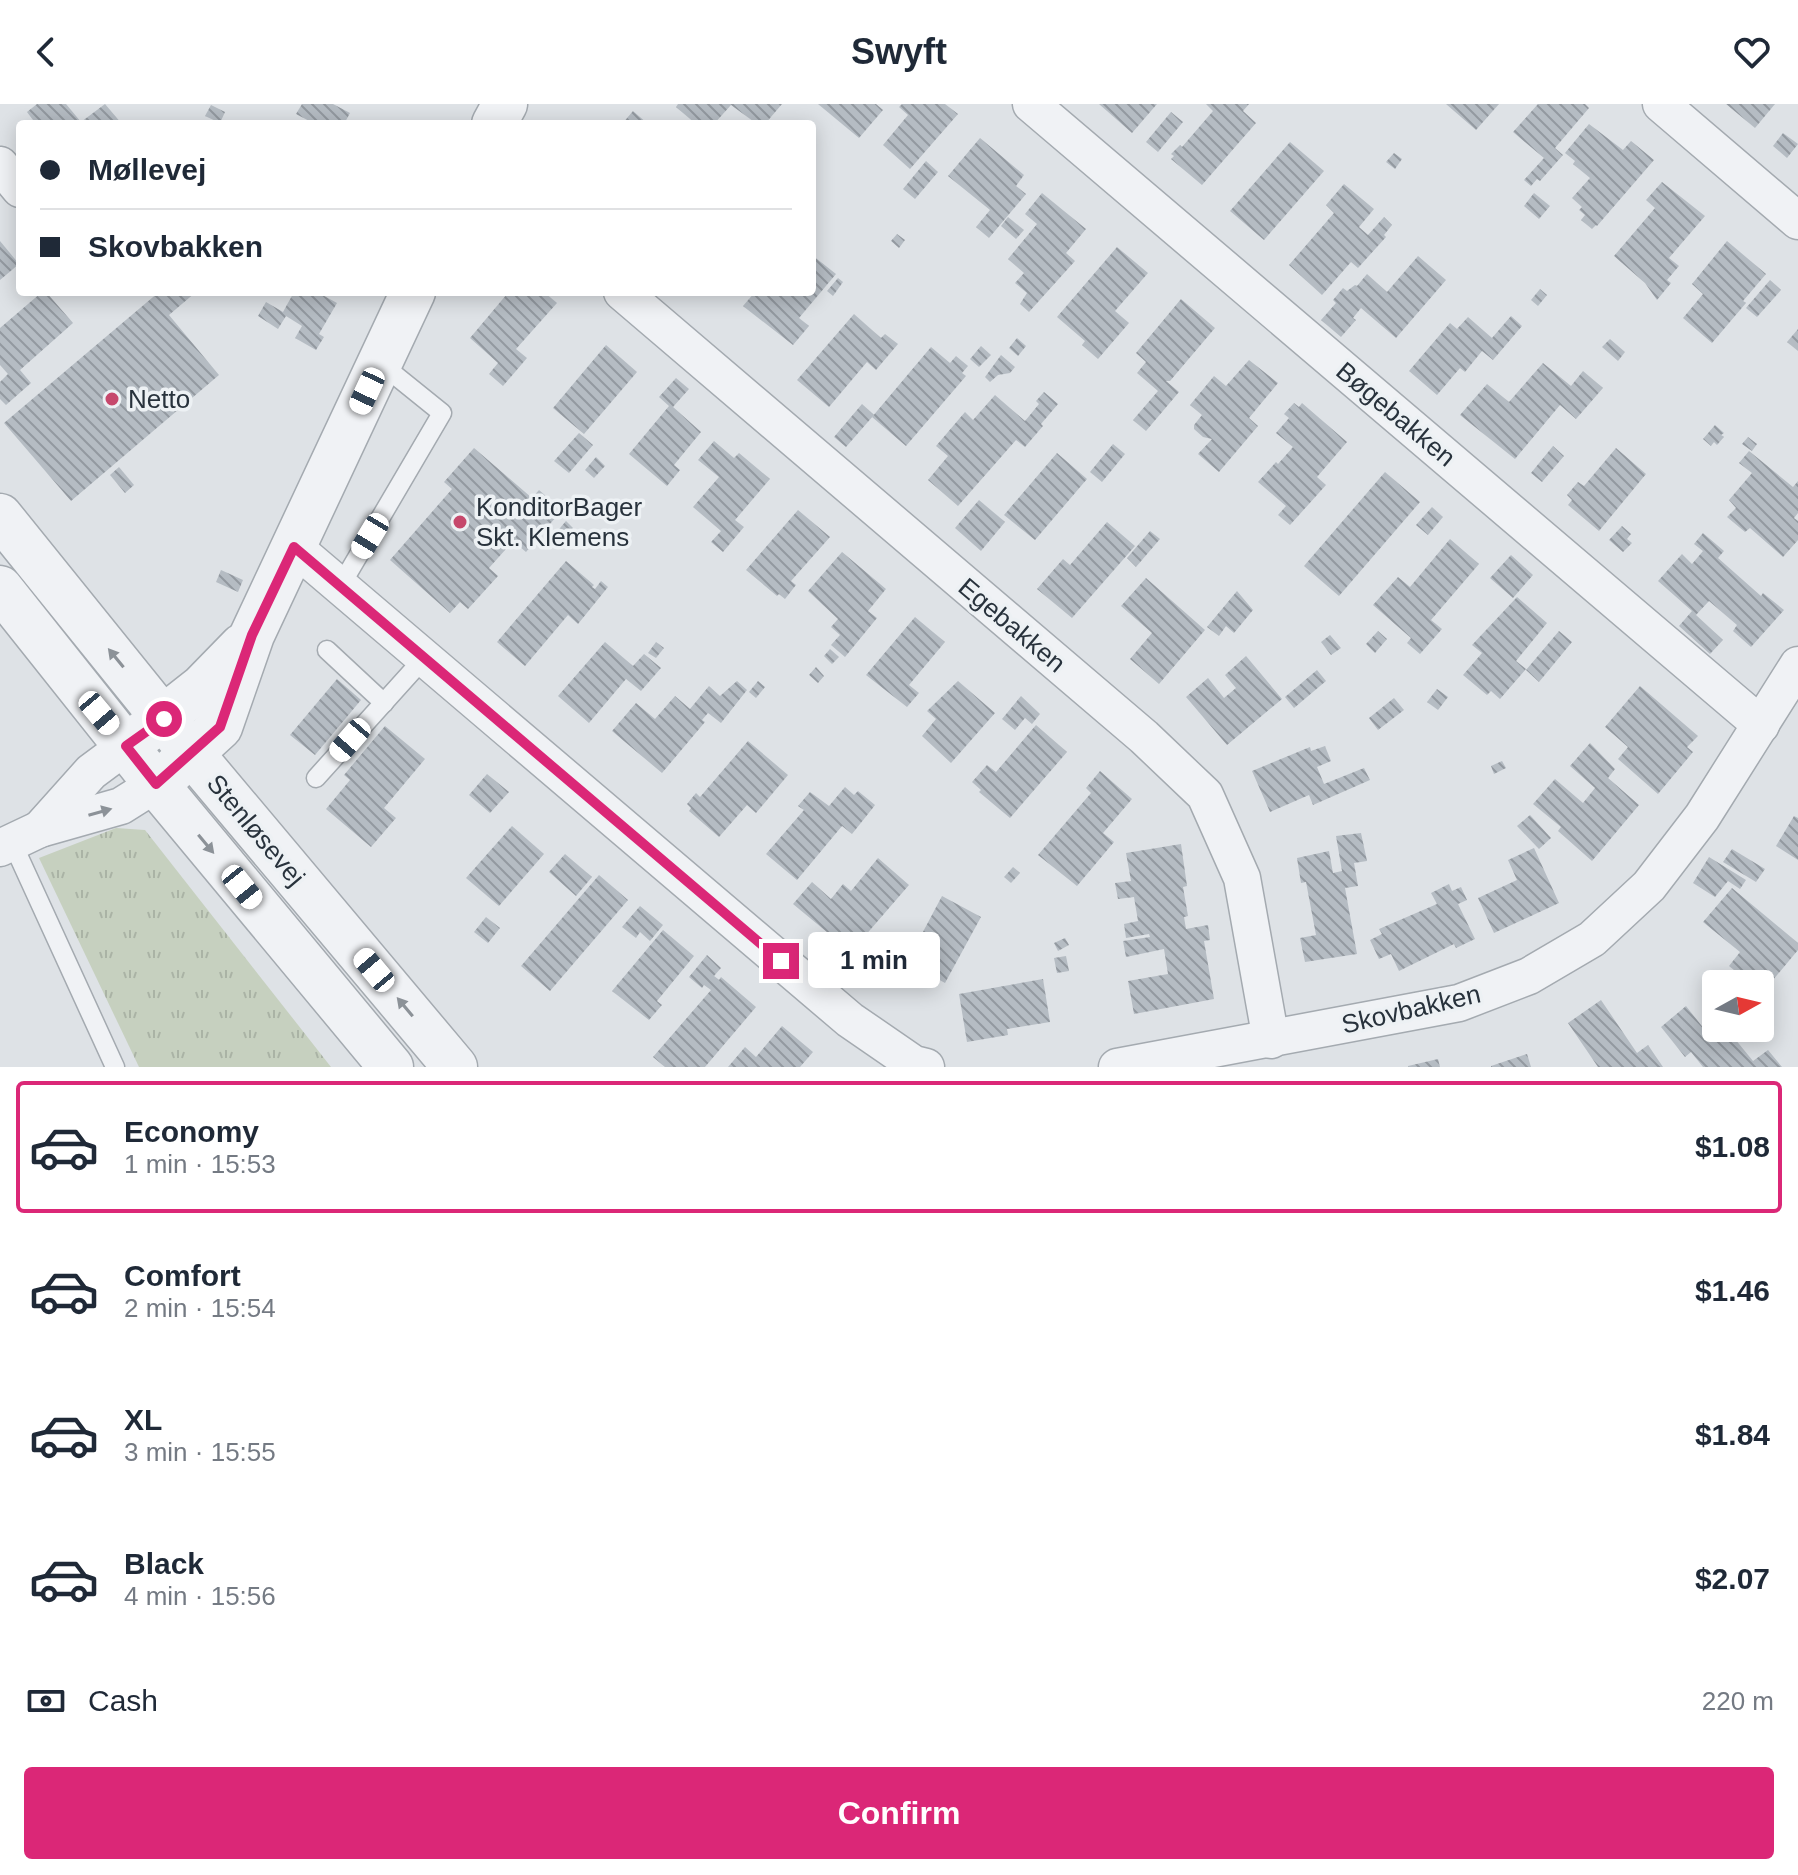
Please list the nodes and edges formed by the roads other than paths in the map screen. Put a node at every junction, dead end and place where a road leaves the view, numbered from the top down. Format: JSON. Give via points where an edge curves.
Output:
{"nodes":[{"id":1,"x":1031,"y":104,"type":"edge"},
{"id":2,"x":1661,"y":104,"type":"edge"},
{"id":3,"x":0,"y":165,"type":"edge"},
{"id":4,"x":16,"y":184,"type":"edge"},
{"id":5,"x":1798,"y":221,"type":"edge"},
{"id":6,"x":411,"y":296,"type":"edge"},
{"id":7,"x":627,"y":296,"type":"edge"},
{"id":8,"x":380,"y":363,"type":"junction"},
{"id":9,"x":0,"y":516,"type":"edge"},
{"id":10,"x":294,"y":547,"type":"junction"},
{"id":11,"x":341,"y":585,"type":"junction"},
{"id":12,"x":0,"y":588,"type":"edge"},
{"id":13,"x":252,"y":635,"type":"junction"},
{"id":14,"x":327,"y":650,"type":"dead end"},
{"id":15,"x":425,"y":657,"type":"junction"},
{"id":16,"x":1798,"y":665,"type":"edge"},
{"id":17,"x":384,"y":703,"type":"junction"},
{"id":18,"x":164,"y":719,"type":"junction"},
{"id":19,"x":1761,"y":725,"type":"junction"},
{"id":20,"x":126,"y":746,"type":"junction"},
{"id":21,"x":192,"y":754,"type":"junction"},
{"id":22,"x":316,"y":778,"type":"dead end"},
{"id":23,"x":156,"y":784,"type":"junction"},
{"id":24,"x":17,"y":839,"type":"edge"},
{"id":25,"x":1271,"y":1040,"type":"junction"},
{"id":26,"x":115,"y":1067,"type":"edge"},
{"id":27,"x":391,"y":1067,"type":"edge"},
{"id":28,"x":455,"y":1067,"type":"edge"},
{"id":29,"x":926,"y":1067,"type":"edge"},
{"id":30,"x":1117,"y":1067,"type":"edge"}],
"edges":[{"from":1,"to":19,"type":"street","name":"Bøgebakken"},
{"from":2,"to":5,"type":"street"},
{"from":3,"to":4,"type":"street"},
{"from":6,"to":8,"type":"street"},
{"from":7,"to":25,"type":"street","name":"Egebakken","via":[[1144,737],[1205,795],[1242,878]]},
{"from":8,"to":10,"type":"street"},
{"from":8,"to":11,"type":"lane","via":[[442,413]]},
{"from":18,"to":9,"type":"street","name":"Stenløsevej","one_way":true},
{"from":10,"to":11,"type":"street"},
{"from":10,"to":13,"type":"street"},
{"from":11,"to":15,"type":"street"},
{"from":12,"to":20,"type":"street","name":"Stenløsevej"},
{"from":13,"to":18,"type":"street"},
{"from":13,"to":21,"type":"street","via":[[220,727]]},
{"from":14,"to":17,"type":"lane"},
{"from":15,"to":17,"type":"lane"},
{"from":15,"to":29,"type":"street","via":[[850,1020]]},
{"from":16,"to":19,"type":"street","name":"Skovbakken"},
{"from":17,"to":22,"type":"lane"},
{"from":18,"to":20,"type":"street"},
{"from":18,"to":21,"type":"street","name":"Stenløsevej"},
{"from":19,"to":25,"type":"street","name":"Skovbakken","via":[[1658,874],[1592,939],[1529,976],[1459,1003]]},
{"from":20,"to":23,"type":"street","name":"Stenløsevej"},
{"from":20,"to":24,"type":"street"},
{"from":21,"to":23,"type":"street"},
{"from":28,"to":21,"type":"street","name":"Stenløsevej","one_way":true},
{"from":24,"to":23,"type":"street","one_way":true,"via":[[121,806]]},
{"from":23,"to":27,"type":"street","name":"Stenløsevej","one_way":true},
{"from":24,"to":26,"type":"lane"},
{"from":25,"to":30,"type":"street","name":"Skovbakken"}]}
